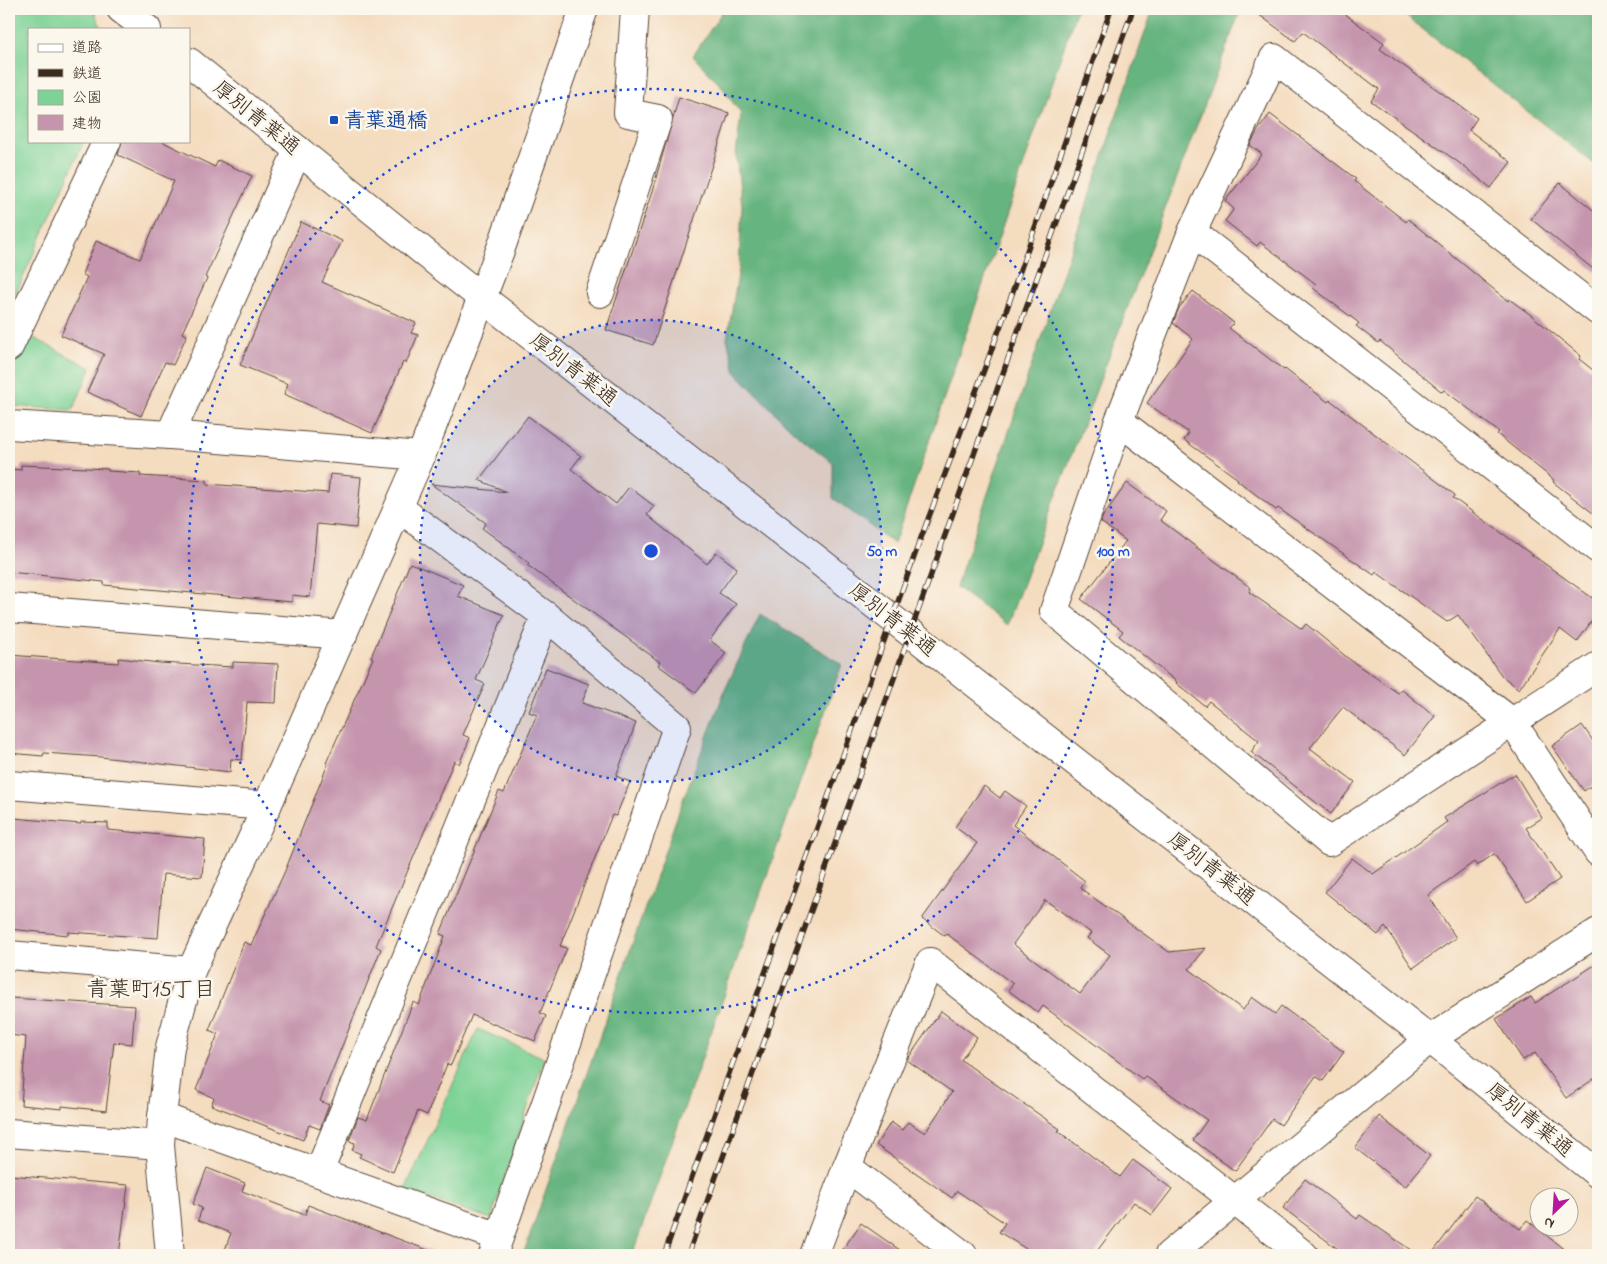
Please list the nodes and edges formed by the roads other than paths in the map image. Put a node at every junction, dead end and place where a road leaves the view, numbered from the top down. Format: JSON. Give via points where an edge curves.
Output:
{"nodes":[{"id":1,"x":584,"y":9,"type":"edge"},
{"id":2,"x":635,"y":9,"type":"edge"},
{"id":3,"x":123,"y":11,"type":"edge"},
{"id":4,"x":146,"y":28,"type":"edge"},
{"id":5,"x":190,"y":63,"type":"edge"},
{"id":6,"x":107,"y":142,"type":"edge"},
{"id":7,"x":298,"y":150,"type":"junction"},
{"id":8,"x":1192,"y":232,"type":"junction"},
{"id":9,"x":600,"y":293,"type":"dead end"},
{"id":10,"x":482,"y":298,"type":"junction"},
{"id":11,"x":1598,"y":311,"type":"edge"},
{"id":12,"x":9,"y":347,"type":"edge"},
{"id":13,"x":1119,"y":422,"type":"junction"},
{"id":14,"x":9,"y":425,"type":"edge"},
{"id":15,"x":170,"y":435,"type":"junction"},
{"id":16,"x":421,"y":456,"type":"junction"},
{"id":17,"x":399,"y":508,"type":"junction"},
{"id":18,"x":1598,"y":549,"type":"edge"},
{"id":19,"x":9,"y":608,"type":"edge"},
{"id":20,"x":546,"y":616,"type":"junction"},
{"id":21,"x":343,"y":635,"type":"junction"},
{"id":22,"x":1598,"y":666,"type":"edge"},
{"id":23,"x":1512,"y":722,"type":"junction"},
{"id":24,"x":9,"y":785,"type":"edge"},
{"id":25,"x":267,"y":806,"type":"junction"},
{"id":26,"x":1598,"y":852,"type":"edge"},
{"id":27,"x":1598,"y":932,"type":"edge"},
{"id":28,"x":9,"y":955,"type":"edge"},
{"id":29,"x":191,"y":971,"type":"junction"},
{"id":30,"x":1430,"y":1039,"type":"junction"},
{"id":31,"x":162,"y":1117,"type":"junction"},
{"id":32,"x":9,"y":1133,"type":"edge"},
{"id":33,"x":160,"y":1145,"type":"junction"},
{"id":34,"x":847,"y":1167,"type":"junction"},
{"id":35,"x":319,"y":1172,"type":"junction"},
{"id":36,"x":1598,"y":1174,"type":"edge"},
{"id":37,"x":1236,"y":1200,"type":"junction"},
{"id":38,"x":496,"y":1246,"type":"edge"},
{"id":39,"x":170,"y":1255,"type":"edge"},
{"id":40,"x":814,"y":1255,"type":"edge"},
{"id":41,"x":963,"y":1255,"type":"edge"},
{"id":42,"x":1169,"y":1255,"type":"edge"},
{"id":43,"x":1304,"y":1255,"type":"edge"}],
"edges":[{"from":1,"to":10,"type":"street"},
{"from":2,"to":9,"type":"street","via":[[628,113],[658,119]]},
{"from":3,"to":4,"type":"street"},
{"from":5,"to":7,"type":"street","name":"厚別青葉通"},
{"from":6,"to":12,"type":"street"},
{"from":7,"to":10,"type":"street","name":"厚別青葉通"},
{"from":7,"to":15,"type":"street"},
{"from":8,"to":11,"type":"street","via":[[1274,58]]},
{"from":8,"to":13,"type":"street"},
{"from":8,"to":18,"type":"street"},
{"from":10,"to":16,"type":"street"},
{"from":10,"to":30,"type":"street","name":"厚別青葉通"},
{"from":13,"to":23,"type":"street"},
{"from":13,"to":23,"type":"street","via":[[1054,611],[1329,842]]},
{"from":14,"to":15,"type":"street"},
{"from":15,"to":16,"type":"street"},
{"from":16,"to":17,"type":"street"},
{"from":17,"to":20,"type":"street"},
{"from":17,"to":21,"type":"street"},
{"from":19,"to":21,"type":"street"},
{"from":20,"to":35,"type":"street"},
{"from":20,"to":38,"type":"street","via":[[677,727]]},
{"from":21,"to":25,"type":"street"},
{"from":22,"to":23,"type":"street"},
{"from":23,"to":26,"type":"street"},
{"from":24,"to":25,"type":"street"},
{"from":25,"to":29,"type":"street"},
{"from":27,"to":30,"type":"street"},
{"from":28,"to":29,"type":"street"},
{"from":29,"to":31,"type":"street","via":[[170,1047]]},
{"from":30,"to":36,"type":"street","name":"厚別青葉通"},
{"from":30,"to":37,"type":"street"},
{"from":31,"to":33,"type":"street"},
{"from":31,"to":35,"type":"street"},
{"from":32,"to":33,"type":"street"},
{"from":33,"to":39,"type":"street"},
{"from":34,"to":37,"type":"street","via":[[930,962]]},
{"from":34,"to":40,"type":"street"},
{"from":34,"to":41,"type":"street"},
{"from":35,"to":38,"type":"street"},
{"from":37,"to":42,"type":"street"},
{"from":37,"to":43,"type":"street"}]}
